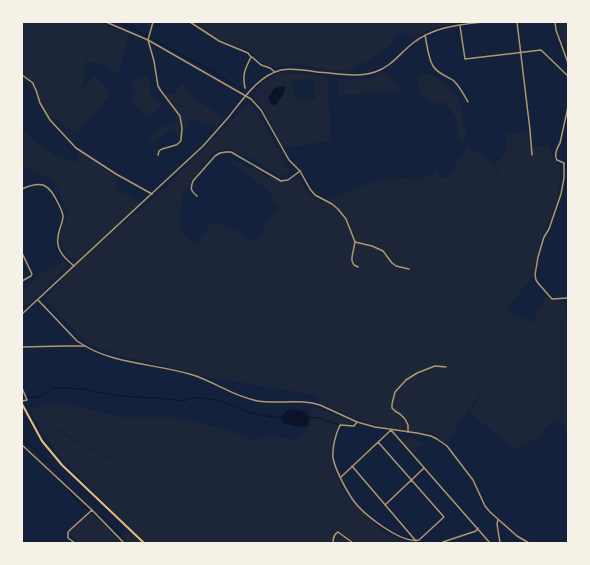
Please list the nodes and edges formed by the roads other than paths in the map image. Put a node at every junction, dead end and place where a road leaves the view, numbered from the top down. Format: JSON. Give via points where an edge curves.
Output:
{"nodes":[{"id":1,"x":106,"y":22,"type":"edge"},
{"id":2,"x":153,"y":22,"type":"edge"},
{"id":3,"x":190,"y":22,"type":"edge"},
{"id":4,"x":482,"y":22,"type":"edge"},
{"id":5,"x":517,"y":22,"type":"edge"},
{"id":6,"x":555,"y":22,"type":"edge"},
{"id":7,"x":460,"y":25,"type":"junction"},
{"id":8,"x":425,"y":35,"type":"junction"},
{"id":9,"x":148,"y":40,"type":"junction"},
{"id":10,"x":521,"y":52,"type":"junction"},
{"id":11,"x":252,"y":57,"type":"junction"},
{"id":12,"x":568,"y":63,"type":"edge"},
{"id":13,"x":275,"y":72,"type":"junction"},
{"id":14,"x":22,"y":75,"type":"edge"},
{"id":15,"x":568,"y":76,"type":"edge"},
{"id":16,"x":245,"y":88,"type":"dead end"},
{"id":17,"x":246,"y":96,"type":"junction"},
{"id":18,"x":468,"y":102,"type":"dead end"},
{"id":19,"x":568,"y":107,"type":"edge"},
{"id":20,"x":532,"y":155,"type":"dead end"},
{"id":21,"x":158,"y":156,"type":"dead end"},
{"id":22,"x":300,"y":171,"type":"junction"},
{"id":23,"x":22,"y":189,"type":"edge"},
{"id":24,"x":152,"y":194,"type":"junction"},
{"id":25,"x":197,"y":196,"type":"dead end"},
{"id":26,"x":355,"y":242,"type":"junction"},
{"id":27,"x":22,"y":253,"type":"edge"},
{"id":28,"x":74,"y":266,"type":"junction"},
{"id":29,"x":358,"y":267,"type":"dead end"},
{"id":30,"x":409,"y":269,"type":"dead end"},
{"id":31,"x":22,"y":281,"type":"edge"},
{"id":32,"x":568,"y":298,"type":"edge"},
{"id":33,"x":38,"y":300,"type":"junction"},
{"id":34,"x":22,"y":314,"type":"edge"},
{"id":35,"x":84,"y":346,"type":"junction"},
{"id":36,"x":22,"y":347,"type":"edge"},
{"id":37,"x":446,"y":367,"type":"dead end"},
{"id":38,"x":22,"y":388,"type":"edge"},
{"id":39,"x":22,"y":403,"type":"edge"},
{"id":40,"x":357,"y":422,"type":"junction"},
{"id":41,"x":391,"y":430,"type":"junction"},
{"id":42,"x":408,"y":432,"type":"junction"},
{"id":43,"x":378,"y":442,"type":"junction"},
{"id":44,"x":22,"y":445,"type":"edge"},
{"id":45,"x":352,"y":466,"type":"junction"},
{"id":46,"x":424,"y":468,"type":"junction"},
{"id":47,"x":341,"y":477,"type":"junction"},
{"id":48,"x":411,"y":480,"type":"junction"},
{"id":49,"x":385,"y":505,"type":"junction"},
{"id":50,"x":92,"y":510,"type":"junction"},
{"id":51,"x":498,"y":520,"type":"junction"},
{"id":52,"x":478,"y":528,"type":"junction"},
{"id":53,"x":416,"y":541,"type":"junction"},
{"id":54,"x":75,"y":543,"type":"edge"},
{"id":55,"x":124,"y":543,"type":"edge"},
{"id":56,"x":144,"y":543,"type":"edge"},
{"id":57,"x":333,"y":543,"type":"edge"},
{"id":58,"x":353,"y":543,"type":"edge"},
{"id":59,"x":443,"y":543,"type":"edge"},
{"id":60,"x":490,"y":543,"type":"edge"},
{"id":61,"x":500,"y":543,"type":"edge"},
{"id":62,"x":529,"y":543,"type":"edge"}],
"edges":[{"from":1,"to":9,"type":"street"},
{"from":2,"to":9,"type":"street"},
{"from":3,"to":11,"type":"street","via":[[219,41]]},
{"from":4,"to":7,"type":"street"},
{"from":5,"to":10,"type":"street"},
{"from":6,"to":12,"type":"street"},
{"from":7,"to":8,"type":"street"},
{"from":7,"to":10,"type":"street","via":[[465,59]]},
{"from":8,"to":13,"type":"street","via":[[412,43],[392,63],[373,73],[357,75],[288,69]]},
{"from":8,"to":18,"type":"street","via":[[433,66],[453,81]]},
{"from":9,"to":17,"type":"street"},
{"from":9,"to":21,"type":"street","via":[[158,86],[180,116],[182,128],[182,140],[162,149]]},
{"from":10,"to":15,"type":"street","via":[[541,50]]},
{"from":10,"to":20,"type":"street"},
{"from":11,"to":13,"type":"street"},
{"from":11,"to":16,"type":"street","via":[[244,74]]},
{"from":13,"to":17,"type":"street","via":[[259,82]]},
{"from":14,"to":24,"type":"street","via":[[34,86],[50,120],[76,148]]},
{"from":17,"to":22,"type":"street","via":[[261,110],[289,160]]},
{"from":17,"to":24,"type":"street","via":[[203,146]]},
{"from":19,"to":32,"type":"street","via":[[555,157],[564,163],[563,185],[556,210],[544,237],[535,275],[538,283],[552,299]]},
{"from":22,"to":25,"type":"street","via":[[288,180],[281,181],[231,152],[220,153],[193,181],[191,189]]},
{"from":22,"to":26,"type":"street","via":[[315,195],[332,204],[346,219]]},
{"from":23,"to":28,"type":"street","via":[[31,184],[39,184],[46,186],[54,194],[63,218],[58,233],[59,249]]},
{"from":24,"to":28,"type":"street"},
{"from":26,"to":29,"type":"street","via":[[352,261]]},
{"from":26,"to":30,"type":"street","via":[[383,251],[396,266]]},
{"from":27,"to":31,"type":"street","via":[[32,276]]},
{"from":28,"to":33,"type":"street"},
{"from":33,"to":34,"type":"street"},
{"from":33,"to":35,"type":"street"},
{"from":35,"to":36,"type":"street"},
{"from":35,"to":40,"type":"street","via":[[122,360],[194,375],[250,400],[308,402]]},
{"from":37,"to":42,"type":"street","via":[[434,366],[417,373],[395,392],[392,408],[405,419]]},
{"from":38,"to":39,"type":"street","via":[[27,400]]},
{"from":39,"to":56,"type":"main road","via":[[42,441],[62,465]]},
{"from":40,"to":41,"type":"street"},
{"from":40,"to":47,"type":"street","via":[[354,426],[340,425],[334,437],[333,456]]},
{"from":41,"to":42,"type":"street"},
{"from":41,"to":43,"type":"street"},
{"from":41,"to":46,"type":"street"},
{"from":42,"to":51,"type":"street","via":[[431,436],[447,446],[474,480],[485,506]]},
{"from":43,"to":45,"type":"street"},
{"from":43,"to":48,"type":"street"},
{"from":44,"to":50,"type":"street"},
{"from":45,"to":47,"type":"street"},
{"from":45,"to":49,"type":"street"},
{"from":46,"to":48,"type":"street"},
{"from":46,"to":52,"type":"street"},
{"from":47,"to":53,"type":"street","via":[[353,500],[371,518],[391,532]]},
{"from":48,"to":49,"type":"street"},
{"from":48,"to":53,"type":"street","via":[[444,517]]},
{"from":49,"to":53,"type":"street"},
{"from":50,"to":54,"type":"street","via":[[68,532],[68,538]]},
{"from":50,"to":55,"type":"street"},
{"from":51,"to":61,"type":"street"},
{"from":51,"to":62,"type":"street"},
{"from":52,"to":59,"type":"street"},
{"from":52,"to":60,"type":"street"},
{"from":57,"to":58,"type":"street","via":[[338,532]]}]}
